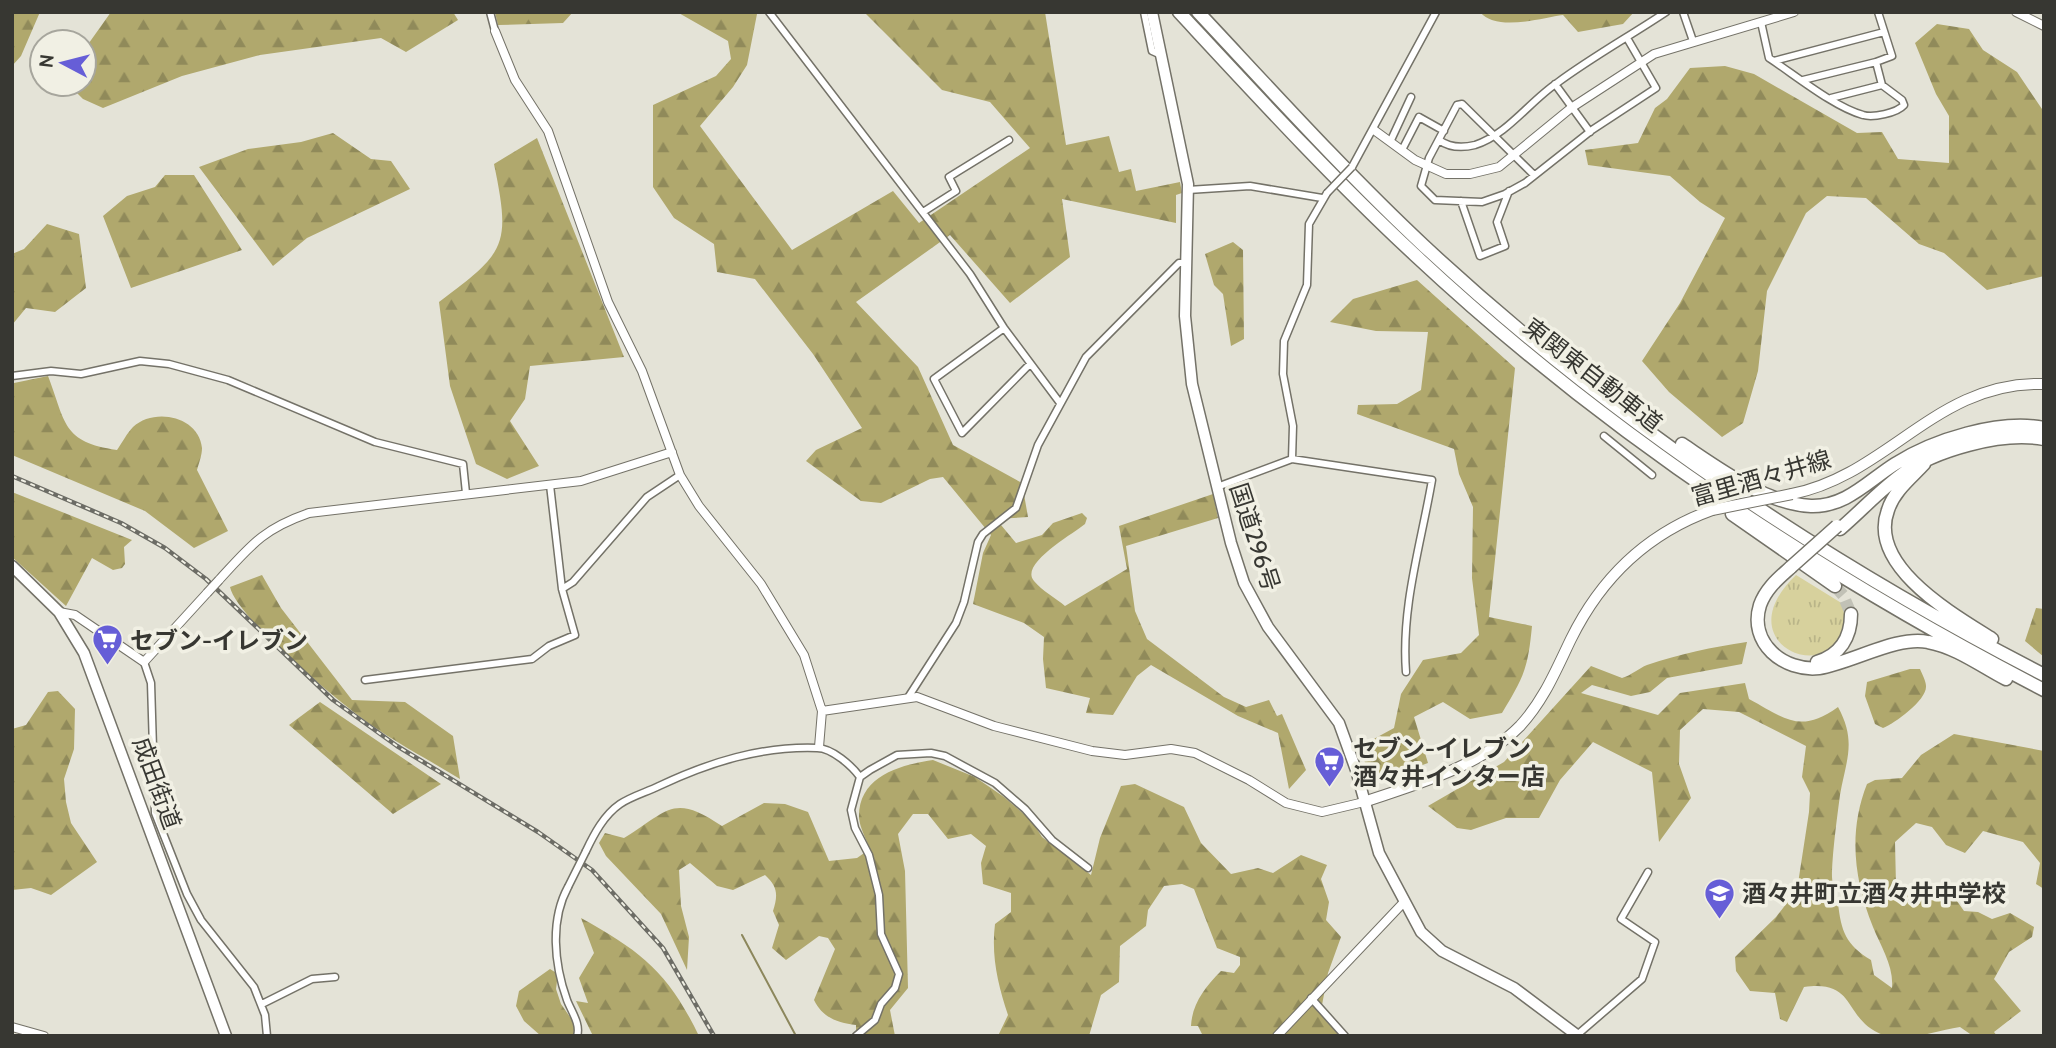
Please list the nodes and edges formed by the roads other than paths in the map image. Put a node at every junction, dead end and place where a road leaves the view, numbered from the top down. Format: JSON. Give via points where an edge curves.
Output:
{"nodes":[{"id":1,"x":490,"y":12,"type":"edge"},
{"id":2,"x":769,"y":12,"type":"edge"},
{"id":3,"x":1179,"y":12,"type":"edge"},
{"id":4,"x":1198,"y":12,"type":"edge"},
{"id":5,"x":1424,"y":12,"type":"edge"},
{"id":6,"x":1666,"y":12,"type":"edge"},
{"id":7,"x":1684,"y":12,"type":"edge"},
{"id":8,"x":1793,"y":12,"type":"edge"},
{"id":9,"x":1878,"y":12,"type":"edge"},
{"id":10,"x":2015,"y":12,"type":"edge"},
{"id":11,"x":1150,"y":14,"type":"edge"},
{"id":12,"x":1435,"y":15,"type":"edge"},
{"id":13,"x":1761,"y":22,"type":"junction"},
{"id":14,"x":2044,"y":26,"type":"edge"},
{"id":15,"x":495,"y":31,"type":"joint"},
{"id":16,"x":1884,"y":32,"type":"junction"},
{"id":17,"x":1627,"y":38,"type":"junction"},
{"id":18,"x":1693,"y":41,"type":"junction"},
{"id":19,"x":1774,"y":61,"type":"junction"},
{"id":20,"x":1641,"y":62,"type":"junction"},
{"id":21,"x":1876,"y":62,"type":"junction"},
{"id":22,"x":1803,"y":80,"type":"junction"},
{"id":23,"x":1555,"y":84,"type":"junction"},
{"id":24,"x":1882,"y":85,"type":"junction"},
{"id":25,"x":1411,"y":97,"type":"dead end"},
{"id":26,"x":1831,"y":98,"type":"junction"},
{"id":27,"x":1571,"y":108,"type":"junction"},
{"id":28,"x":1374,"y":130,"type":"junction"},
{"id":29,"x":1444,"y":131,"type":"junction"},
{"id":30,"x":1590,"y":132,"type":"junction"},
{"id":31,"x":1493,"y":136,"type":"junction"},
{"id":32,"x":1009,"y":140,"type":"dead end"},
{"id":33,"x":1391,"y":140,"type":"junction"},
{"id":34,"x":1439,"y":141,"type":"junction"},
{"id":35,"x":1402,"y":150,"type":"junction"},
{"id":36,"x":1514,"y":157,"type":"junction"},
{"id":37,"x":1426,"y":165,"type":"junction"},
{"id":38,"x":1534,"y":175,"type":"junction"},
{"id":39,"x":1188,"y":190,"type":"junction"},
{"id":40,"x":1508,"y":191,"type":"junction"},
{"id":41,"x":1325,"y":195,"type":"junction"},
{"id":42,"x":1461,"y":201,"type":"junction"},
{"id":43,"x":923,"y":212,"type":"junction"},
{"id":44,"x":1186,"y":263,"type":"junction"},
{"id":45,"x":1004,"y":328,"type":"junction"},
{"id":46,"x":1030,"y":365,"type":"junction"},
{"id":47,"x":1576,"y":374,"type":"junction"},
{"id":48,"x":12,"y":376,"type":"edge"},
{"id":49,"x":2044,"y":386,"type":"edge"},
{"id":50,"x":1059,"y":403,"type":"junction"},
{"id":51,"x":2044,"y":428,"type":"edge"},
{"id":52,"x":1604,"y":436,"type":"dead end"},
{"id":53,"x":2044,"y":439,"type":"edge"},
{"id":54,"x":1645,"y":443,"type":"junction"},
{"id":55,"x":671,"y":452,"type":"junction"},
{"id":56,"x":1922,"y":458,"type":"junction"},
{"id":57,"x":1292,"y":459,"type":"junction"},
{"id":58,"x":680,"y":475,"type":"junction"},
{"id":59,"x":1651,"y":475,"type":"dead end"},
{"id":60,"x":550,"y":485,"type":"junction"},
{"id":61,"x":1217,"y":487,"type":"junction"},
{"id":62,"x":467,"y":493,"type":"junction"},
{"id":63,"x":12,"y":566,"type":"edge"},
{"id":64,"x":1794,"y":567,"type":"junction"},
{"id":65,"x":17,"y":574,"type":"edge"},
{"id":66,"x":1835,"y":586,"type":"tunnel mouth"},
{"id":67,"x":562,"y":589,"type":"junction"},
{"id":68,"x":59,"y":612,"type":"junction"},
{"id":69,"x":1851,"y":614,"type":"dead end"},
{"id":70,"x":144,"y":662,"type":"junction"},
{"id":71,"x":1406,"y":672,"type":"dead end"},
{"id":72,"x":2044,"y":673,"type":"edge"},
{"id":73,"x":365,"y":680,"type":"dead end"},
{"id":74,"x":2044,"y":690,"type":"edge"},
{"id":75,"x":909,"y":696,"type":"junction"},
{"id":76,"x":2044,"y":697,"type":"edge"},
{"id":77,"x":822,"y":711,"type":"junction"},
{"id":78,"x":819,"y":747,"type":"junction"},
{"id":79,"x":860,"y":777,"type":"junction"},
{"id":80,"x":1364,"y":802,"type":"junction"},
{"id":81,"x":1088,"y":868,"type":"dead end"},
{"id":82,"x":1648,"y":872,"type":"dead end"},
{"id":83,"x":1404,"y":902,"type":"junction"},
{"id":84,"x":335,"y":977,"type":"dead end"},
{"id":85,"x":1311,"y":998,"type":"junction"},
{"id":86,"x":262,"y":1004,"type":"junction"},
{"id":87,"x":12,"y":1027,"type":"edge"},
{"id":88,"x":1577,"y":1035,"type":"edge"},
{"id":89,"x":44,"y":1036,"type":"edge"},
{"id":90,"x":226,"y":1036,"type":"edge"},
{"id":91,"x":267,"y":1036,"type":"edge"},
{"id":92,"x":577,"y":1036,"type":"edge"},
{"id":93,"x":856,"y":1036,"type":"edge"},
{"id":94,"x":1277,"y":1036,"type":"edge"},
{"id":95,"x":1345,"y":1036,"type":"edge"}],
"edges":[{"from":1,"to":15,"type":"street"},
{"from":2,"to":43,"type":"street"},
{"from":3,"to":54,"type":"highway","name":"東関東自動車道","via":[[1345,188],[1417,257]]},
{"from":4,"to":47,"type":"highway","name":"東関東自動車道","via":[[1424,247]]},
{"from":5,"to":12,"type":"street"},
{"from":6,"to":17,"type":"street"},
{"from":7,"to":18,"type":"street"},
{"from":8,"to":13,"type":"street"},
{"from":9,"to":16,"type":"street"},
{"from":10,"to":14,"type":"street"},
{"from":11,"to":39,"type":"highway","name":"国道296号"},
{"from":12,"to":28,"type":"street"},
{"from":13,"to":18,"type":"street"},
{"from":13,"to":19,"type":"street","via":[[1769,58]]},
{"from":15,"to":55,"type":"street","via":[[515,80],[548,131],[608,302],[642,372]]},
{"from":16,"to":19,"type":"street"},
{"from":16,"to":21,"type":"street","via":[[1892,57]]},
{"from":17,"to":20,"type":"street"},
{"from":17,"to":23,"type":"street"},
{"from":18,"to":20,"type":"street"},
{"from":19,"to":22,"type":"street"},
{"from":20,"to":27,"type":"street"},
{"from":20,"to":30,"type":"street","via":[[1656,88]]},
{"from":21,"to":22,"type":"street"},
{"from":21,"to":24,"type":"street"},
{"from":22,"to":26,"type":"street"},
{"from":23,"to":27,"type":"street"},
{"from":23,"to":31,"type":"street"},
{"from":24,"to":26,"type":"street"},
{"from":24,"to":26,"type":"street","via":[[1902,100],[1903,108],[1870,117]]},
{"from":25,"to":33,"type":"street"},
{"from":27,"to":30,"type":"street"},
{"from":27,"to":36,"type":"street"},
{"from":28,"to":33,"type":"street"},
{"from":28,"to":41,"type":"street","bridge":true,"via":[[1352,167]]},
{"from":29,"to":31,"type":"street","via":[[1457,105],[1462,104]]},
{"from":29,"to":34,"type":"street"},
{"from":29,"to":35,"type":"street","via":[[1419,117]]},
{"from":30,"to":38,"type":"street"},
{"from":31,"to":34,"type":"street","via":[[1459,147]]},
{"from":31,"to":36,"type":"street"},
{"from":32,"to":43,"type":"street","via":[[949,177],[956,191]]},
{"from":33,"to":35,"type":"street"},
{"from":34,"to":37,"type":"street"},
{"from":35,"to":37,"type":"street"},
{"from":36,"to":37,"type":"street","via":[[1499,167],[1470,174],[1446,174]]},
{"from":36,"to":38,"type":"street"},
{"from":37,"to":42,"type":"street","via":[[1421,186],[1426,195]]},
{"from":38,"to":40,"type":"street"},
{"from":39,"to":41,"type":"street","via":[[1250,187]]},
{"from":39,"to":44,"type":"highway","name":"国道296号"},
{"from":40,"to":42,"type":"street","via":[[1482,202]]},
{"from":40,"to":42,"type":"street","via":[[1496,222],[1505,246],[1480,256]]},
{"from":41,"to":57,"type":"street","via":[[1307,232],[1307,285],[1284,341]]},
{"from":43,"to":45,"type":"street"},
{"from":44,"to":50,"type":"street","via":[[1180,263],[1093,348]]},
{"from":44,"to":61,"type":"highway","name":"国道296号","via":[[1189,360]]},
{"from":45,"to":46,"type":"street"},
{"from":45,"to":46,"type":"street","via":[[934,379],[962,433]]},
{"from":46,"to":50,"type":"street"},
{"from":47,"to":56,"type":"highway","via":[[1739,479],[1802,505],[1838,502],[1896,463]]},
{"from":47,"to":72,"type":"highway","name":"東関東自動車道","via":[[1731,488],[1828,552]]},
{"from":48,"to":62,"type":"street","via":[[51,371],[81,374],[140,361],[192,369],[375,442],[463,464]]},
{"from":49,"to":80,"type":"main road","name":"富里酒々井線","bridge":true,"via":[[1975,396],[1934,415],[1852,474],[1825,486],[1712,510],[1653,540],[1610,578],[1585,614],[1541,700],[1505,739],[1429,780]]},
{"from":50,"to":75,"type":"street","via":[[1028,469],[1016,508],[978,542],[956,623]]},
{"from":51,"to":56,"type":"highway","via":[[1973,433]]},
{"from":52,"to":59,"type":"street"},
{"from":53,"to":56,"type":"highway","via":[[1980,442]]},
{"from":54,"to":66,"type":"highway","via":[[1737,517]]},
{"from":54,"to":74,"type":"highway","name":"東関東自動車道","via":[[1821,563]]},
{"from":55,"to":58,"type":"street"},
{"from":55,"to":60,"type":"street","via":[[581,481]]},
{"from":56,"to":64,"type":"highway","bridge":true},
{"from":56,"to":72,"type":"highway","via":[[1888,510],[1885,536],[1892,554],[1934,600]]},
{"from":57,"to":61,"type":"street"},
{"from":57,"to":71,"type":"street","via":[[1432,480],[1410,581]]},
{"from":58,"to":67,"type":"street","via":[[647,496]]},
{"from":58,"to":77,"type":"street","via":[[761,584],[796,641],[811,671]]},
{"from":60,"to":62,"type":"street"},
{"from":60,"to":67,"type":"street"},
{"from":61,"to":80,"type":"highway","name":"国道296号","via":[[1238,567],[1253,601],[1339,723]]},
{"from":62,"to":70,"type":"street","bridge":true,"via":[[340,507],[290,519],[260,535]]},
{"from":63,"to":65,"type":"highway","name":"成田街道"},
{"from":64,"to":69,"type":"highway","via":[[1766,608],[1766,629],[1776,648],[1798,661],[1826,659],[1844,642]]},
{"from":64,"to":76,"type":"highway","via":[[1769,588],[1758,624],[1766,646],[1785,663],[1805,669],[1926,641]]},
{"from":65,"to":68,"type":"highway","name":"成田街道"},
{"from":67,"to":73,"type":"street","via":[[575,635],[532,659]]},
{"from":68,"to":70,"type":"street","via":[[75,615]]},
{"from":68,"to":90,"type":"highway","name":"成田街道","via":[[98,685]]},
{"from":70,"to":86,"type":"street","via":[[151,683],[155,813],[201,920]]},
{"from":75,"to":77,"type":"street"},
{"from":75,"to":80,"type":"street","via":[[994,726],[1092,751],[1125,755],[1171,749],[1195,753],[1286,803],[1322,812]]},
{"from":77,"to":78,"type":"street"},
{"from":78,"to":79,"type":"street","via":[[843,760]]},
{"from":78,"to":92,"type":"street","bridge":true,"via":[[734,756],[620,804],[605,818],[557,912],[557,955],[579,1029]]},
{"from":79,"to":81,"type":"street","via":[[897,755],[945,756],[995,783],[1052,840]]},
{"from":79,"to":93,"type":"street","via":[[852,817],[869,855],[879,895],[881,934],[899,974],[875,1020]]},
{"from":80,"to":83,"type":"highway","name":"国道296号","via":[[1379,853]]},
{"from":82,"to":88,"type":"street","via":[[1621,919],[1655,942],[1642,979]]},
{"from":83,"to":85,"type":"street"},
{"from":83,"to":88,"type":"highway","name":"国道296号","via":[[1421,932],[1442,951],[1514,988]]},
{"from":84,"to":86,"type":"street","via":[[312,979]]},
{"from":85,"to":94,"type":"street"},
{"from":85,"to":95,"type":"street"},
{"from":86,"to":91,"type":"street"},
{"from":87,"to":89,"type":"street"}]}
